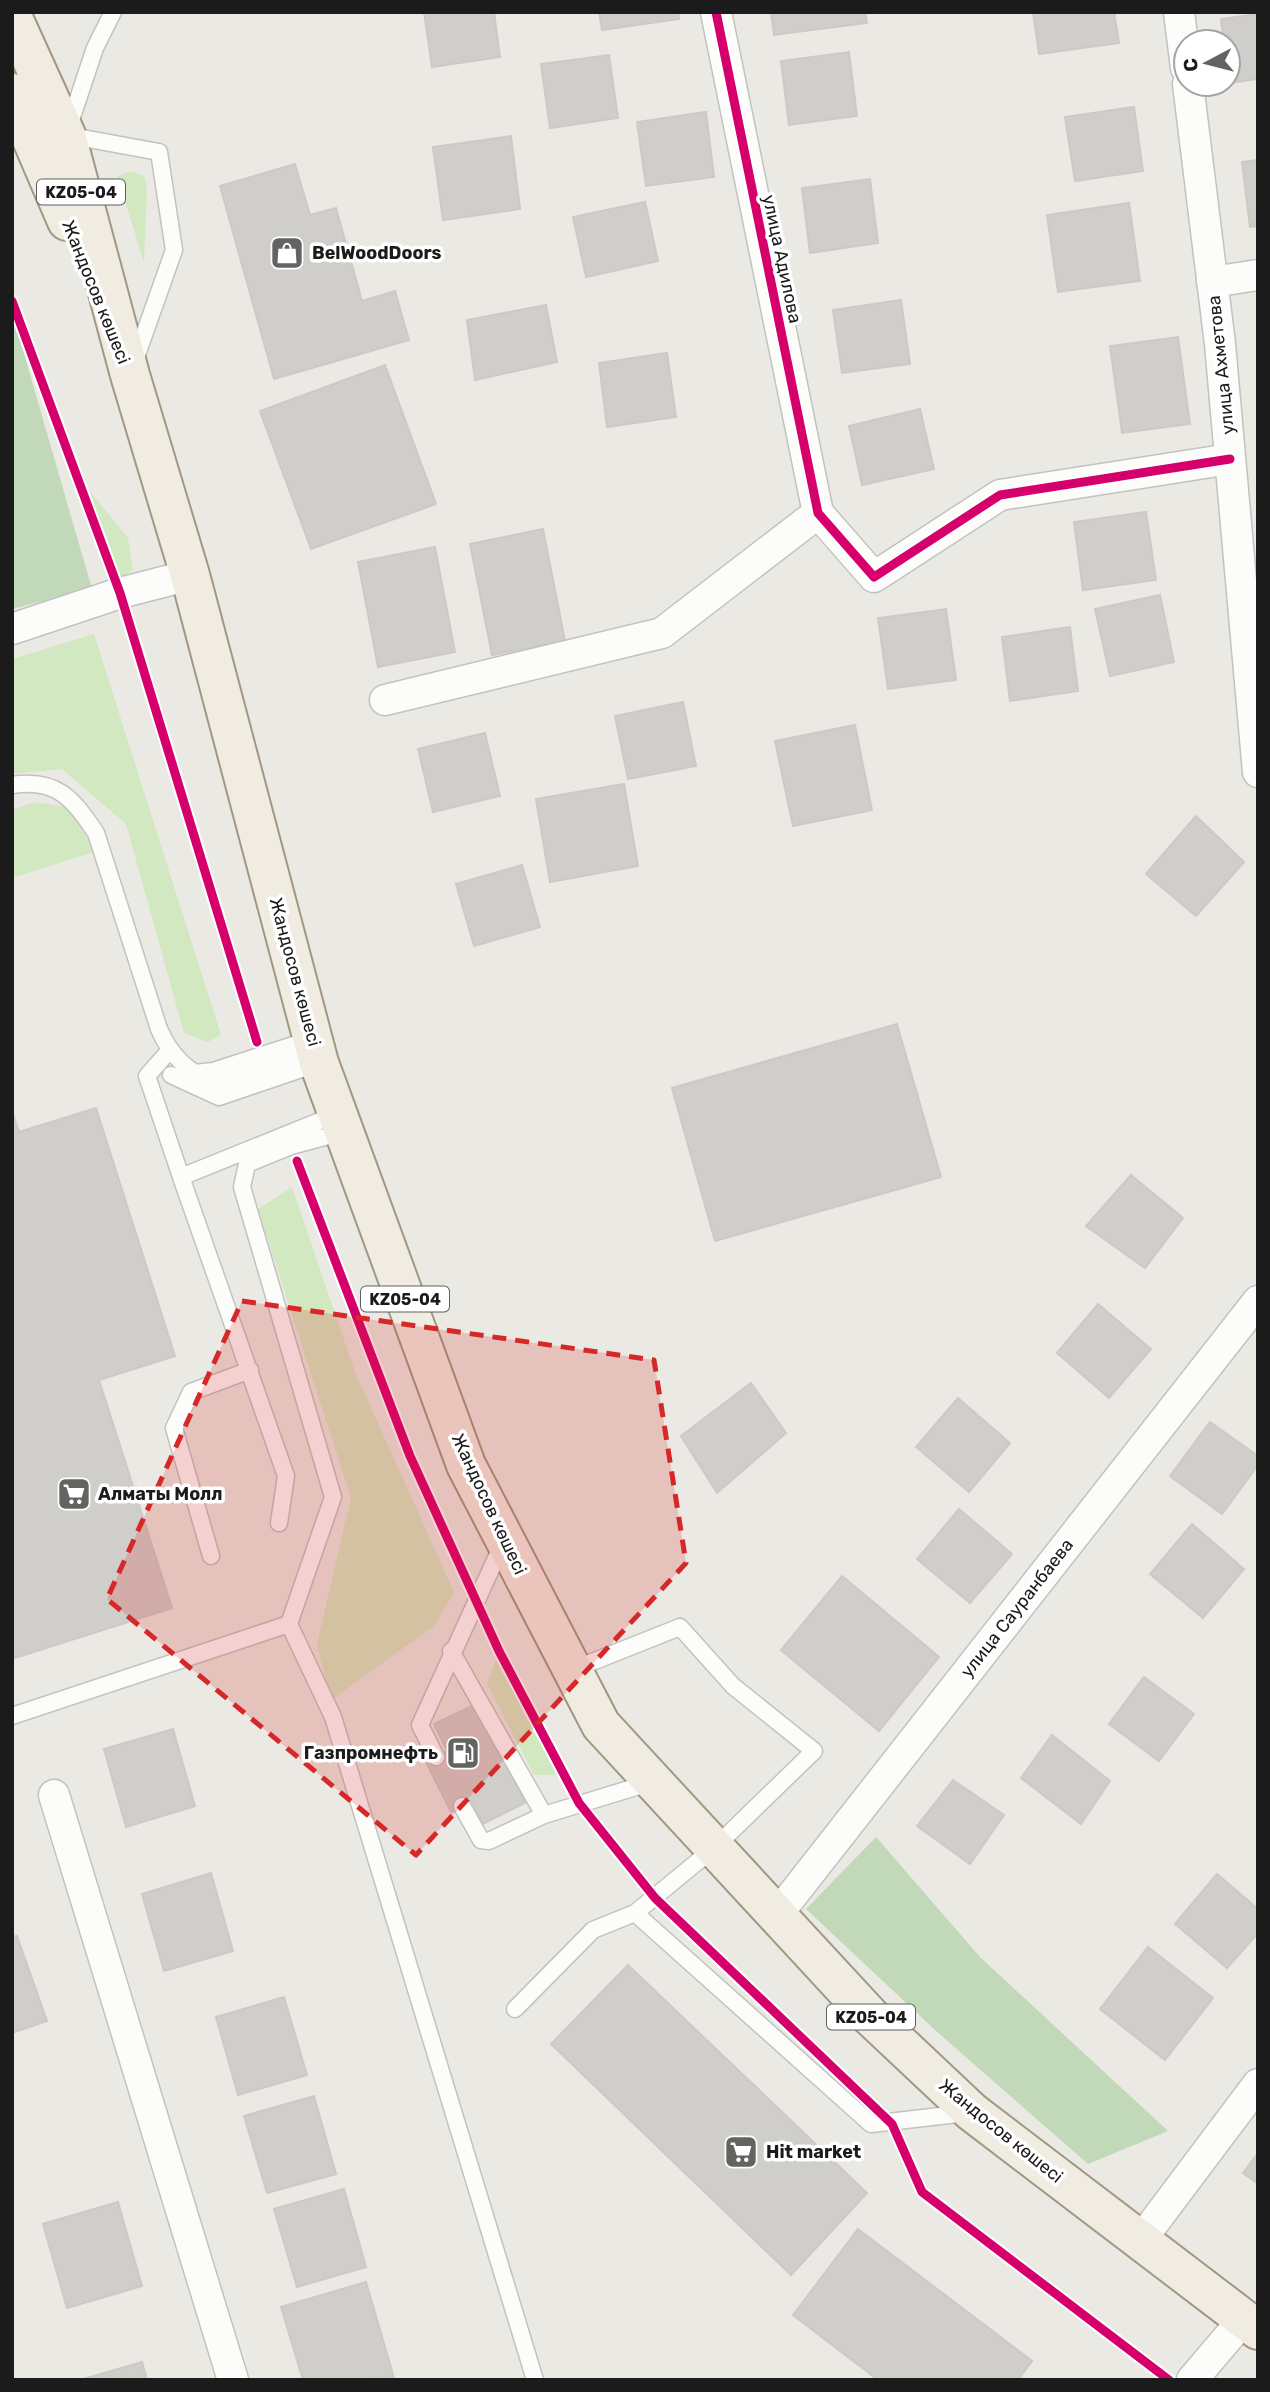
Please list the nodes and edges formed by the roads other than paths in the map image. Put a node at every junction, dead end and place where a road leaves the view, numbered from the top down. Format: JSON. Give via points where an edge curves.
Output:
{"nodes":[{"id":1,"x":113,"y":12,"type":"edge"},
{"id":2,"x":716,"y":12,"type":"edge"},
{"id":3,"x":12,"y":16,"type":"edge"},
{"id":4,"x":12,"y":93,"type":"edge"},
{"id":5,"x":1190,"y":98,"type":"edge"},
{"id":6,"x":66,"y":135,"type":"junction"},
{"id":7,"x":1258,"y":275,"type":"edge"},
{"id":8,"x":1212,"y":282,"type":"junction"},
{"id":9,"x":130,"y":375,"type":"junction"},
{"id":10,"x":1230,"y":459,"type":"junction"},
{"id":11,"x":818,"y":513,"type":"junction"},
{"id":12,"x":190,"y":575,"type":"junction"},
{"id":13,"x":12,"y":629,"type":"edge"},
{"id":14,"x":385,"y":701,"type":"dead end"},
{"id":15,"x":1258,"y":772,"type":"edge"},
{"id":16,"x":12,"y":785,"type":"edge"},
{"id":17,"x":169,"y":1051,"type":"junction"},
{"id":18,"x":316,"y":1051,"type":"junction"},
{"id":19,"x":171,"y":1075,"type":"dead end"},
{"id":20,"x":340,"y":1123,"type":"junction"},
{"id":21,"x":181,"y":1177,"type":"junction"},
{"id":22,"x":1258,"y":1301,"type":"edge"},
{"id":23,"x":250,"y":1370,"type":"junction"},
{"id":24,"x":279,"y":1523,"type":"dead end"},
{"id":25,"x":505,"y":1540,"type":"junction"},
{"id":26,"x":211,"y":1556,"type":"dead end"},
{"id":27,"x":289,"y":1624,"type":"junction"},
{"id":28,"x":451,"y":1651,"type":"junction"},
{"id":29,"x":572,"y":1670,"type":"junction"},
{"id":30,"x":12,"y":1716,"type":"edge"},
{"id":31,"x":436,"y":1757,"type":"dead end"},
{"id":32,"x":652,"y":1782,"type":"junction"},
{"id":33,"x":54,"y":1795,"type":"dead end"},
{"id":34,"x":462,"y":1807,"type":"dead end"},
{"id":35,"x":544,"y":1815,"type":"junction"},
{"id":36,"x":713,"y":1849,"type":"junction"},
{"id":37,"x":635,"y":1913,"type":"junction"},
{"id":38,"x":776,"y":1916,"type":"junction"},
{"id":39,"x":515,"y":2009,"type":"dead end"},
{"id":40,"x":1258,"y":2084,"type":"edge"},
{"id":41,"x":972,"y":2112,"type":"junction"},
{"id":42,"x":1140,"y":2241,"type":"junction"},
{"id":43,"x":1250,"y":2325,"type":"edge"},
{"id":44,"x":233,"y":2380,"type":"edge"},
{"id":45,"x":535,"y":2380,"type":"edge"},
{"id":46,"x":1192,"y":2380,"type":"edge"}],
"edges":[{"from":1,"to":6,"type":"lane","via":[[95,48]]},
{"from":2,"to":11,"type":"street","name":"улица Адилова"},
{"from":3,"to":6,"type":"main road","name":"Жандосов көшесі","number":"KZ05-04"},
{"from":4,"to":9,"type":"main road","name":"Жандосов көшесі","number":"KZ05-04"},
{"from":5,"to":8,"type":"street","name":"улица Ахметова"},
{"from":6,"to":9,"type":"main road","name":"Жандосов көшесі","number":"KZ05-04"},
{"from":6,"to":9,"type":"lane","via":[[159,152],[174,250]]},
{"from":7,"to":8,"type":"street"},
{"from":8,"to":10,"type":"street","name":"улица Ахметова"},
{"from":9,"to":12,"type":"main road","name":"Жандосов көшесі","number":"KZ05-04"},
{"from":10,"to":11,"type":"street","via":[[1000,495],[874,577]]},
{"from":10,"to":15,"type":"street","name":"улица Ахметова"},
{"from":11,"to":14,"type":"street","via":[[662,633]]},
{"from":12,"to":13,"type":"street"},
{"from":12,"to":18,"type":"main road","name":"Жандосов көшесі","number":"KZ05-04"},
{"from":16,"to":17,"type":"lane","via":[[33,782],[60,791],[96,833]]},
{"from":17,"to":18,"type":"lane","via":[[192,1073],[215,1085]]},
{"from":17,"to":21,"type":"lane","via":[[147,1076]]},
{"from":18,"to":19,"type":"lane","via":[[219,1097]]},
{"from":18,"to":20,"type":"main road","name":"Жандосов көшесі","number":"KZ05-04"},
{"from":20,"to":21,"type":"lane"},
{"from":20,"to":25,"type":"main road","name":"Жандосов көшесі","number":"KZ05-04","via":[[466,1465]]},
{"from":20,"to":27,"type":"lane","via":[[247,1164],[242,1187],[333,1497]]},
{"from":21,"to":23,"type":"lane"},
{"from":22,"to":38,"type":"street","name":"улица Сауранбаева"},
{"from":23,"to":24,"type":"lane","via":[[286,1476]]},
{"from":23,"to":26,"type":"lane","via":[[191,1392],[174,1428]]},
{"from":25,"to":28,"type":"lane"},
{"from":25,"to":29,"type":"main road","name":"Жандосов көшесі","number":"KZ05-04"},
{"from":27,"to":30,"type":"lane"},
{"from":27,"to":45,"type":"lane","via":[[333,1717]]},
{"from":28,"to":31,"type":"lane","via":[[420,1725]]},
{"from":28,"to":35,"type":"lane"},
{"from":29,"to":32,"type":"main road","name":"Жандосов көшесі","number":"KZ05-04","via":[[601,1725]]},
{"from":29,"to":36,"type":"lane","via":[[680,1627],[733,1686],[814,1751]]},
{"from":32,"to":35,"type":"lane"},
{"from":32,"to":36,"type":"main road","name":"Жандосов көшесі","number":"KZ05-04"},
{"from":33,"to":44,"type":"street"},
{"from":34,"to":35,"type":"lane","via":[[484,1841]]},
{"from":36,"to":37,"type":"lane"},
{"from":36,"to":38,"type":"main road","name":"Жандосов көшесі","number":"KZ05-04"},
{"from":37,"to":39,"type":"lane","via":[[593,1930]]},
{"from":37,"to":41,"type":"lane","via":[[871,2124]]},
{"from":38,"to":41,"type":"main road","name":"Жандосов көшесі","number":"KZ05-04","via":[[871,2017]]},
{"from":40,"to":42,"type":"street"},
{"from":41,"to":42,"type":"main road","name":"Жандосов көшесі","number":"KZ05-04"},
{"from":42,"to":43,"type":"main road","name":"Жандосов көшесі","number":"KZ05-04"},
{"from":43,"to":46,"type":"street"}]}
